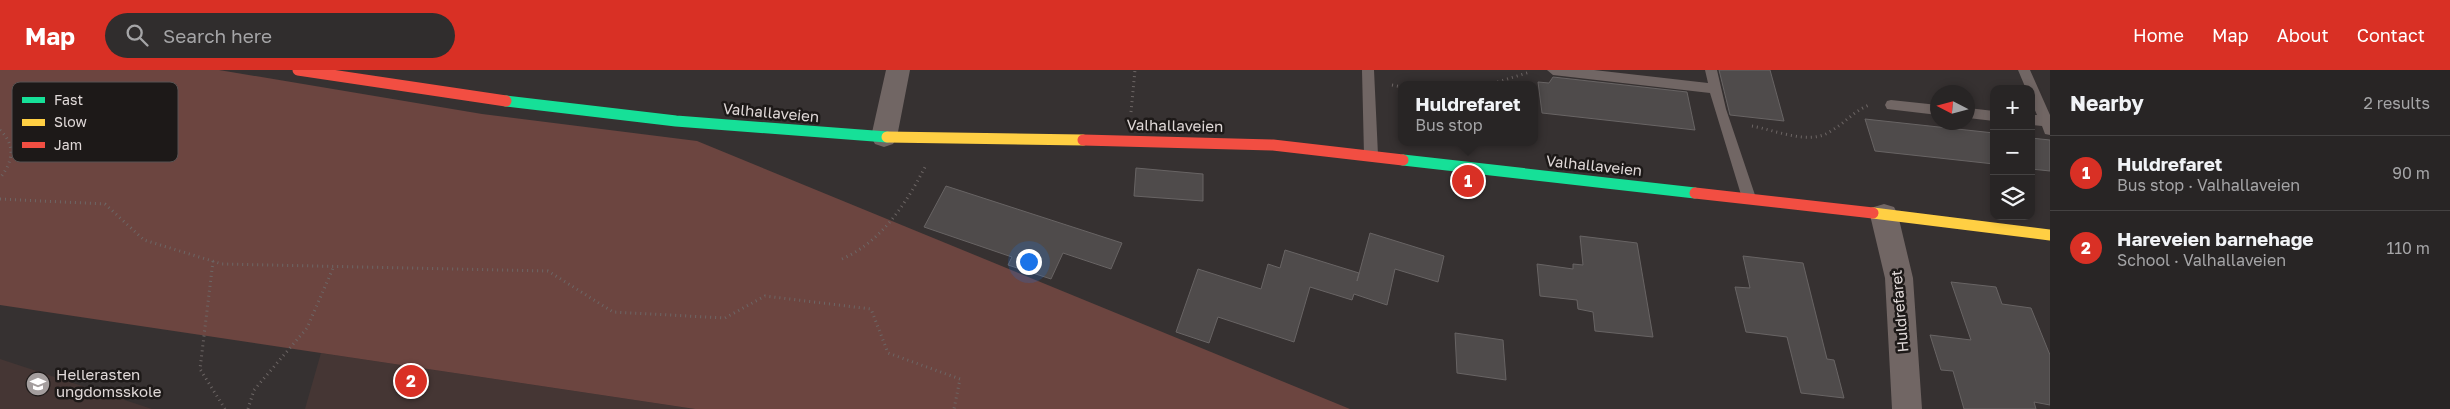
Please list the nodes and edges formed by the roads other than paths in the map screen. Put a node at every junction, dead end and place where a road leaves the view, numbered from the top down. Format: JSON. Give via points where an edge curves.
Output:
{"nodes":[{"id":1,"x":298,"y":70,"type":"edge"},
{"id":2,"x":898,"y":70,"type":"edge"},
{"id":3,"x":1368,"y":70,"type":"edge"},
{"id":4,"x":1553,"y":70,"type":"edge"},
{"id":5,"x":1711,"y":70,"type":"edge"},
{"id":6,"x":2024,"y":70,"type":"edge"},
{"id":7,"x":1715,"y":89,"type":"junction"},
{"id":8,"x":1891,"y":105,"type":"road end"},
{"id":9,"x":1930,"y":109,"type":"edge"},
{"id":10,"x":1975,"y":114,"type":"edge"},
{"id":11,"x":1990,"y":116,"type":"edge"},
{"id":12,"x":2035,"y":121,"type":"edge"},
{"id":13,"x":2048,"y":126,"type":"edge"},
{"id":14,"x":884,"y":137,"type":"junction"},
{"id":15,"x":1371,"y":155,"type":"junction"},
{"id":16,"x":1748,"y":198,"type":"junction"},
{"id":17,"x":1884,"y":215,"type":"junction"},
{"id":18,"x":2050,"y":234,"type":"edge"},
{"id":19,"x":1907,"y":409,"type":"edge"}],
"edges":[{"from":1,"to":14,"type":"street","name":"Valhallaveien","via":[[519,103]]},
{"from":2,"to":14,"type":"street"},
{"from":3,"to":15,"type":"lane"},
{"from":4,"to":7,"type":"lane"},
{"from":5,"to":7,"type":"lane"},
{"from":6,"to":13,"type":"lane"},
{"from":7,"to":16,"type":"lane"},
{"from":8,"to":9,"type":"lane"},
{"from":10,"to":11,"type":"lane"},
{"from":12,"to":13,"type":"lane"},
{"from":14,"to":15,"type":"street","name":"Valhallaveien","via":[[1186,140]]},
{"from":15,"to":16,"type":"street","name":"Valhallaveien"},
{"from":16,"to":17,"type":"street","name":"Valhallaveien"},
{"from":17,"to":18,"type":"street","name":"Valhallaveien"},
{"from":17,"to":19,"type":"street","name":"Huldrefaret","via":[[1899,278]]}]}
